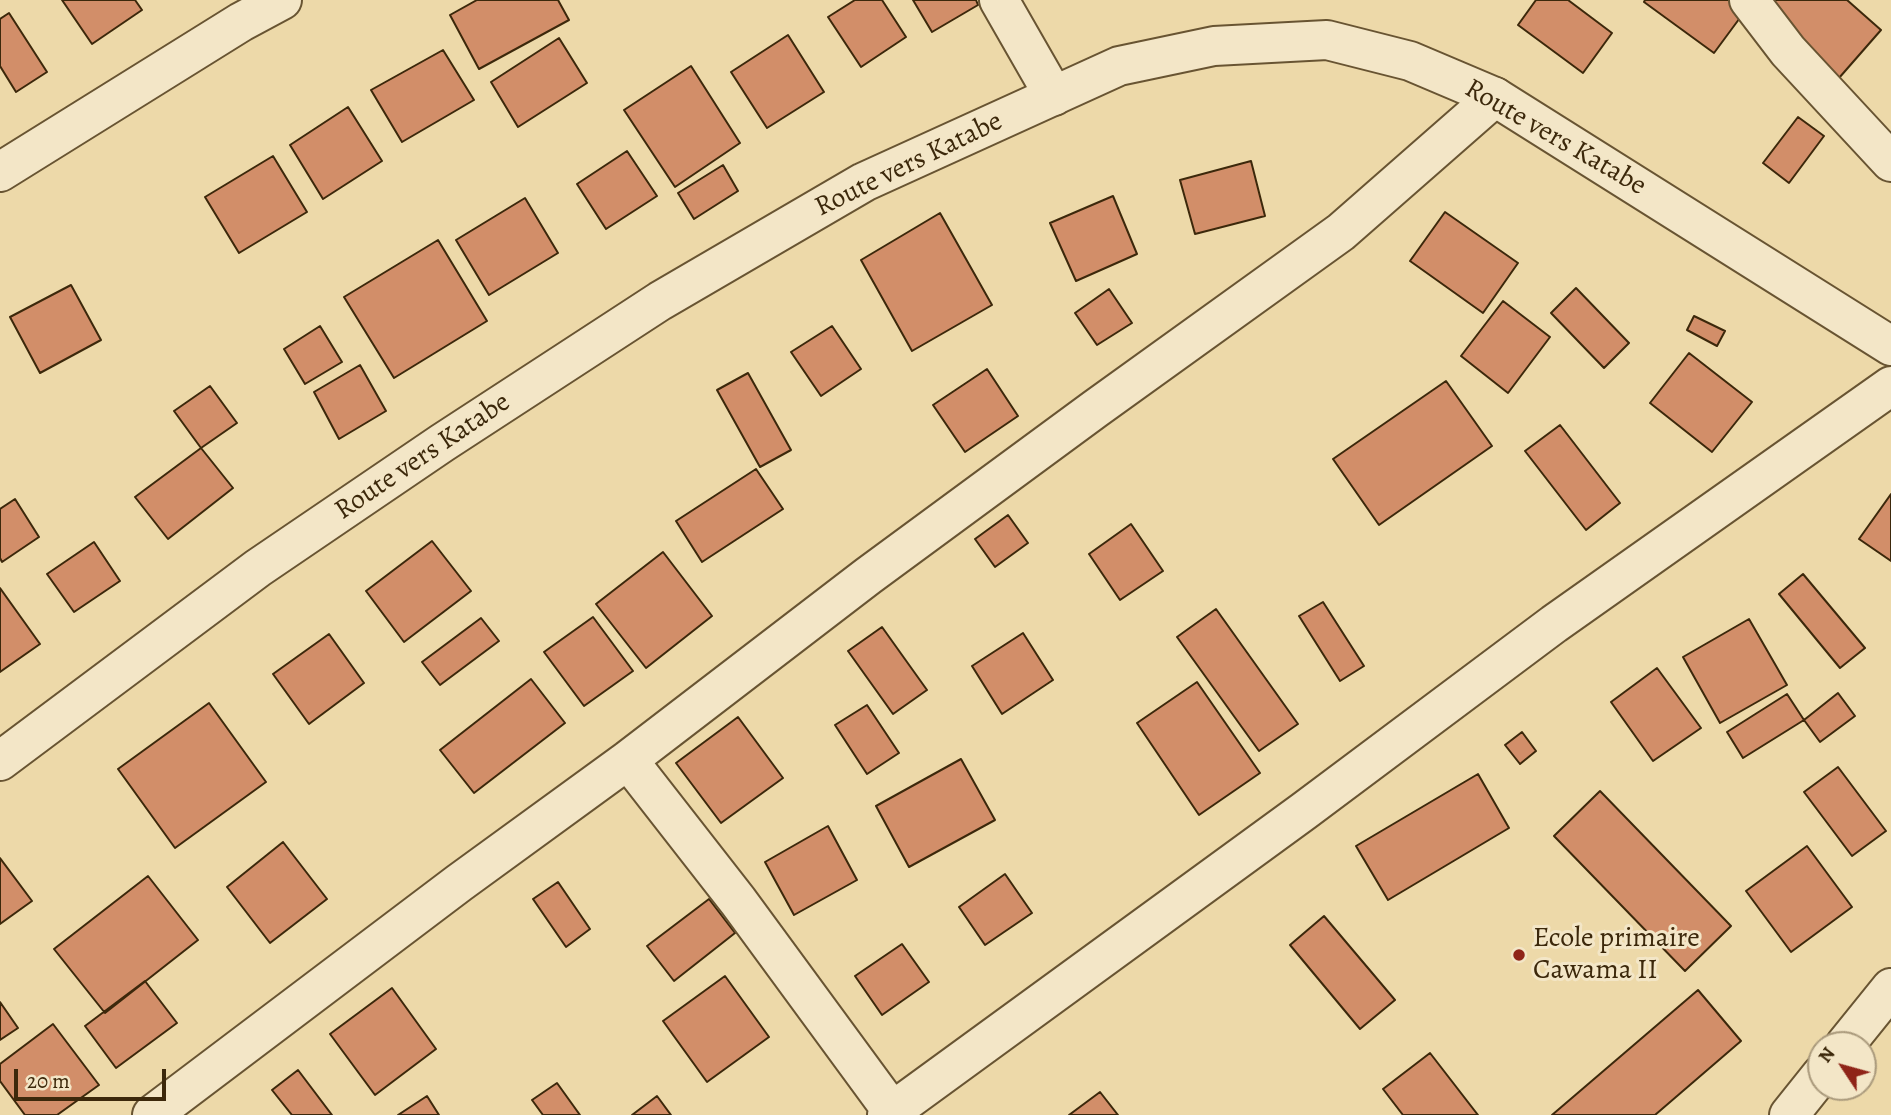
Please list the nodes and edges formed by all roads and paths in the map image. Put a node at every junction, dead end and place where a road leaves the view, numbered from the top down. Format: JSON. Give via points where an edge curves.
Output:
{"nodes":[{"id":1,"x":282,"y":0,"type":"edge"},
{"id":2,"x":999,"y":0,"type":"edge"},
{"id":3,"x":1749,"y":0,"type":"edge"},
{"id":4,"x":1054,"y":96,"type":"junction"},
{"id":5,"x":1495,"y":97,"type":"junction"},
{"id":6,"x":1891,"y":162,"type":"edge"},
{"id":7,"x":0,"y":172,"type":"edge"},
{"id":8,"x":1891,"y":346,"type":"edge"},
{"id":9,"x":1891,"y":386,"type":"edge"},
{"id":10,"x":628,"y":760,"type":"junction"},
{"id":11,"x":0,"y":761,"type":"edge"},
{"id":12,"x":1886,"y":1001,"type":"edge"},
{"id":13,"x":1857,"y":1031,"type":"edge"},
{"id":14,"x":1807,"y":1092,"type":"edge"},
{"id":15,"x":891,"y":1114,"type":"edge"},
{"id":16,"x":152,"y":1115,"type":"edge"},
{"id":17,"x":1789,"y":1115,"type":"edge"}],
"edges":[{"from":1,"to":7,"type":"street"},
{"from":2,"to":4,"type":"street"},
{"from":3,"to":6,"type":"street","via":[[1788,51]]},
{"from":4,"to":5,"type":"street","name":"Route vers Katabe","via":[[1119,66],[1214,46],[1327,40],[1410,61]]},
{"from":4,"to":11,"type":"street","name":"Route vers Katabe","via":[[864,182],[660,301],[258,568]]},
{"from":5,"to":8,"type":"street","name":"Route vers Katabe"},
{"from":5,"to":10,"type":"street","via":[[1341,232],[868,576]]},
{"from":9,"to":15,"type":"street","via":[[1554,625]]},
{"from":10,"to":15,"type":"street","via":[[738,901]]},
{"from":10,"to":16,"type":"street"},
{"from":12,"to":13,"type":"street"},
{"from":14,"to":17,"type":"street"}]}
